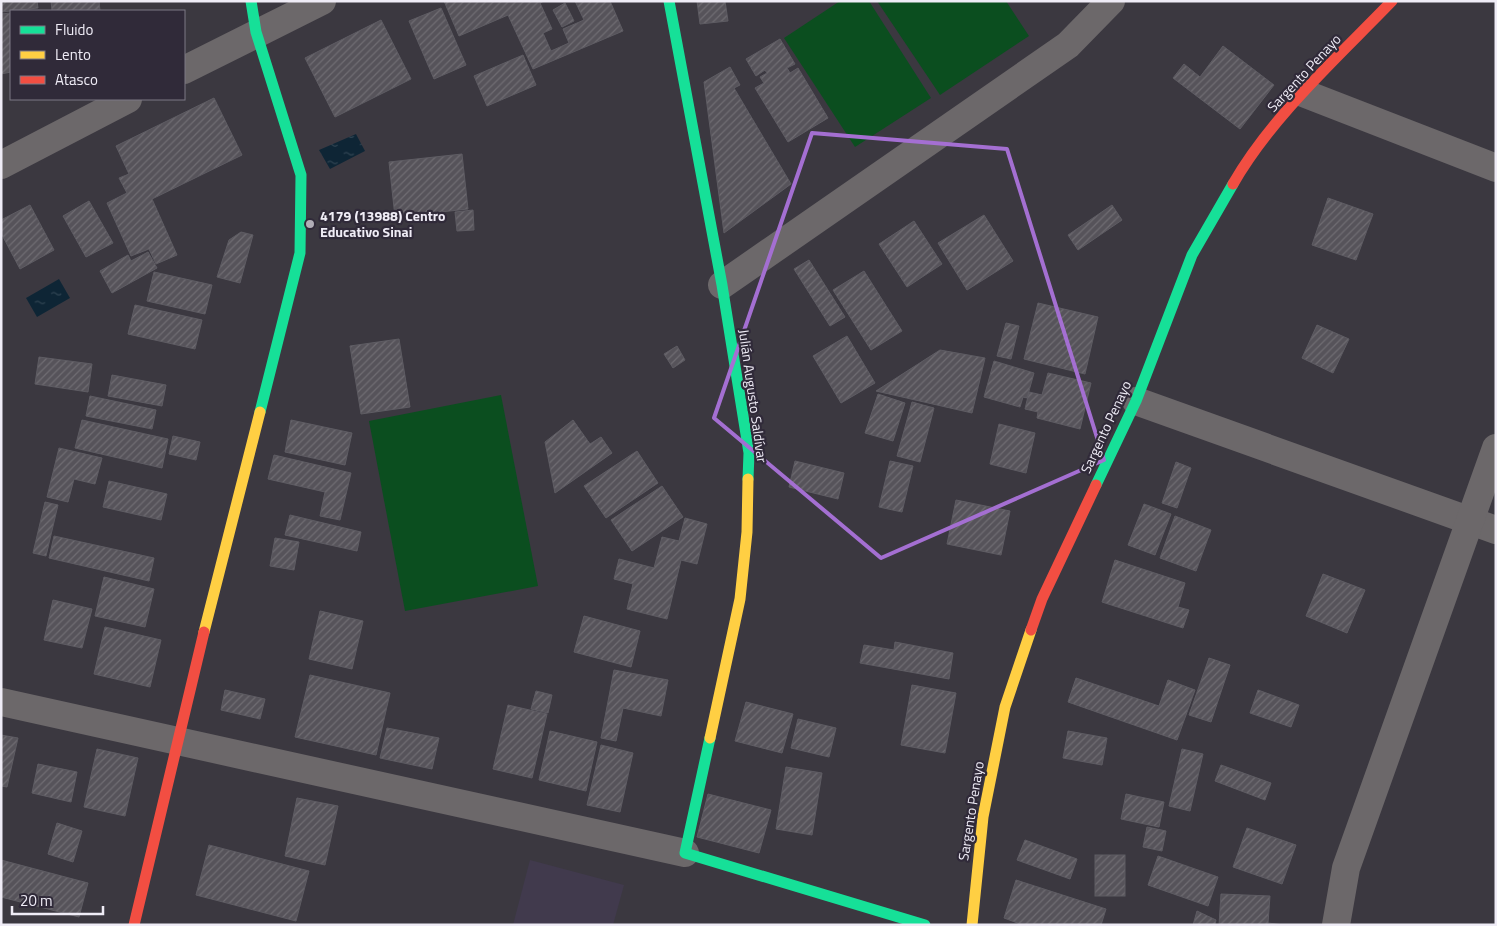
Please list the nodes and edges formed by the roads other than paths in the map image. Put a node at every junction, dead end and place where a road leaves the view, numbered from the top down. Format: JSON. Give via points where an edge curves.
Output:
{"nodes":[{"id":1,"x":251,"y":1,"type":"edge"},
{"id":2,"x":322,"y":1,"type":"edge"},
{"id":3,"x":669,"y":1,"type":"edge"},
{"id":4,"x":1111,"y":1,"type":"edge"},
{"id":5,"x":1392,"y":1,"type":"edge"},
{"id":6,"x":256,"y":32,"type":"junction"},
{"id":7,"x":185,"y":69,"type":"edge"},
{"id":8,"x":1303,"y":93,"type":"junction"},
{"id":9,"x":126,"y":100,"type":"edge"},
{"id":10,"x":1,"y":165,"type":"edge"},
{"id":11,"x":1496,"y":168,"type":"edge"},
{"id":12,"x":722,"y":285,"type":"junction"},
{"id":13,"x":1136,"y":400,"type":"junction"},
{"id":14,"x":1496,"y":448,"type":"edge"},
{"id":15,"x":1469,"y":519,"type":"junction"},
{"id":16,"x":1496,"y":530,"type":"edge"},
{"id":17,"x":1,"y":702,"type":"edge"},
{"id":18,"x":176,"y":742,"type":"junction"},
{"id":19,"x":685,"y":853,"type":"junction"},
{"id":20,"x":134,"y":925,"type":"edge"},
{"id":21,"x":925,"y":925,"type":"edge"},
{"id":22,"x":972,"y":925,"type":"edge"},
{"id":23,"x":1336,"y":925,"type":"edge"}],
"edges":[{"from":1,"to":6,"type":"street"},
{"from":2,"to":6,"type":"street"},
{"from":3,"to":12,"type":"street","name":"Julián Augusto Saldívar"},
{"from":4,"to":12,"type":"street","via":[[1068,45]]},
{"from":5,"to":8,"type":"street","name":"Sargento Penayo"},
{"from":6,"to":7,"type":"street"},
{"from":6,"to":18,"type":"street","via":[[301,175],[300,253]]},
{"from":8,"to":11,"type":"street"},
{"from":8,"to":13,"type":"street","name":"Sargento Penayo","via":[[1246,161],[1192,255]]},
{"from":9,"to":10,"type":"street"},
{"from":12,"to":19,"type":"street","name":"Julián Augusto Saldívar","via":[[749,453],[747,532],[740,599]]},
{"from":13,"to":15,"type":"street"},
{"from":13,"to":22,"type":"street","name":"Sargento Penayo","via":[[1042,599],[1005,707],[983,817]]},
{"from":14,"to":15,"type":"street"},
{"from":15,"to":16,"type":"street"},
{"from":15,"to":23,"type":"street","via":[[1346,868]]},
{"from":17,"to":18,"type":"street"},
{"from":18,"to":19,"type":"street"},
{"from":18,"to":20,"type":"street"},
{"from":19,"to":21,"type":"street"}]}
